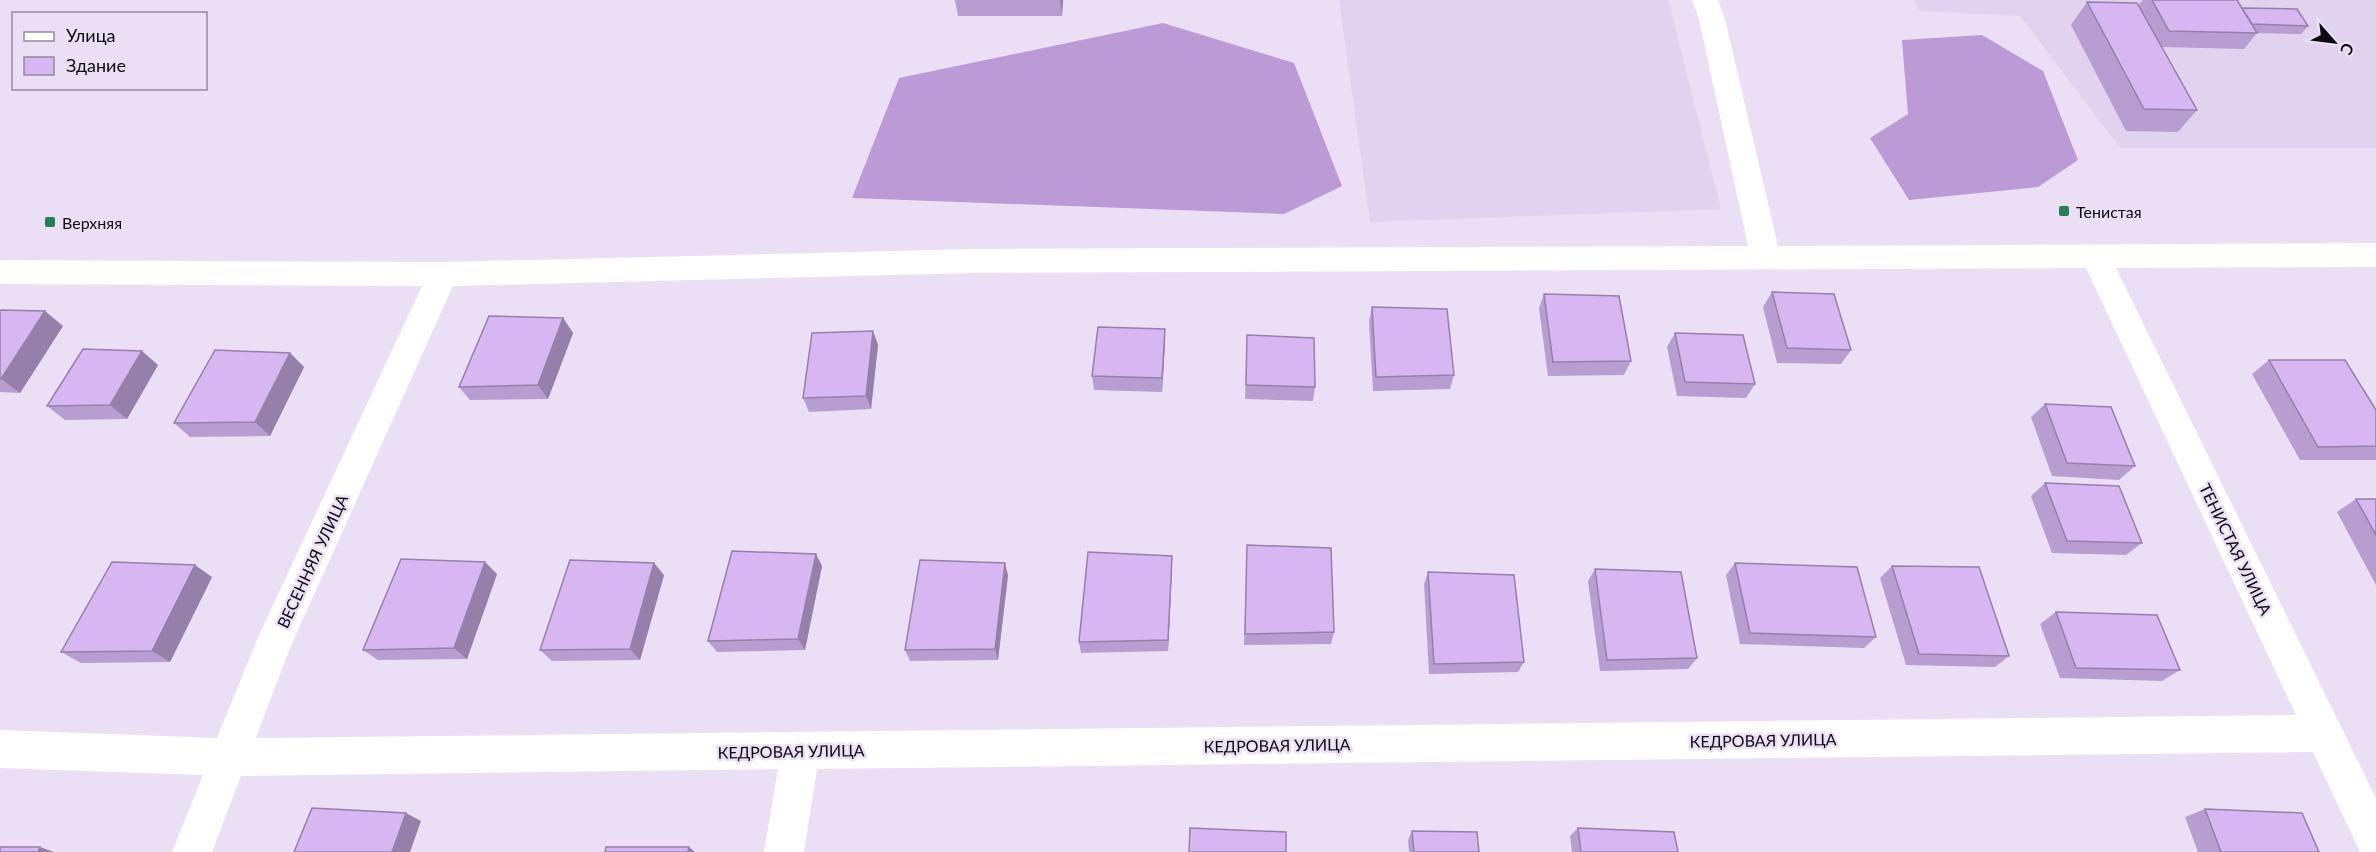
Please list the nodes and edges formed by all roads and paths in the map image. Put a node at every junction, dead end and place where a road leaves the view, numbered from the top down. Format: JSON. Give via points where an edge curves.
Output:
{"nodes":[{"id":1,"x":1706,"y":0,"type":"edge"},
{"id":2,"x":2376,"y":255,"type":"edge"},
{"id":3,"x":1765,"y":257,"type":"junction"},
{"id":4,"x":2096,"y":257,"type":"junction"},
{"id":5,"x":0,"y":273,"type":"edge"},
{"id":6,"x":443,"y":274,"type":"junction"},
{"id":7,"x":2324,"y":733,"type":"junction"},
{"id":8,"x":0,"y":749,"type":"edge"},
{"id":9,"x":800,"y":751,"type":"junction"},
{"id":10,"x":230,"y":758,"type":"junction"},
{"id":11,"x":2376,"y":841,"type":"edge"},
{"id":12,"x":192,"y":852,"type":"edge"},
{"id":13,"x":784,"y":852,"type":"edge"}],
"edges":[{"from":1,"to":3,"type":"street"},
{"from":2,"to":4,"type":"street"},
{"from":3,"to":4,"type":"street"},
{"from":3,"to":6,"type":"street","via":[[973,261]]},
{"from":4,"to":7,"type":"street","name":"ТЕНИСТАЯ УЛИЦА"},
{"from":5,"to":6,"type":"street"},
{"from":6,"to":10,"type":"street","name":"ВЕСЕННЯЯ УЛИЦА","via":[[272,647]]},
{"from":7,"to":9,"type":"street","name":"КЕДРОВАЯ УЛИЦА"},
{"from":7,"to":11,"type":"street","name":"ТЕНИСТАЯ УЛИЦА"},
{"from":8,"to":10,"type":"street","name":"КЕДРОВАЯ УЛИЦА"},
{"from":9,"to":10,"type":"street","name":"КЕДРОВАЯ УЛИЦА"},
{"from":9,"to":13,"type":"street"},
{"from":10,"to":12,"type":"street","name":"ВЕСЕННЯЯ УЛИЦА"}]}
